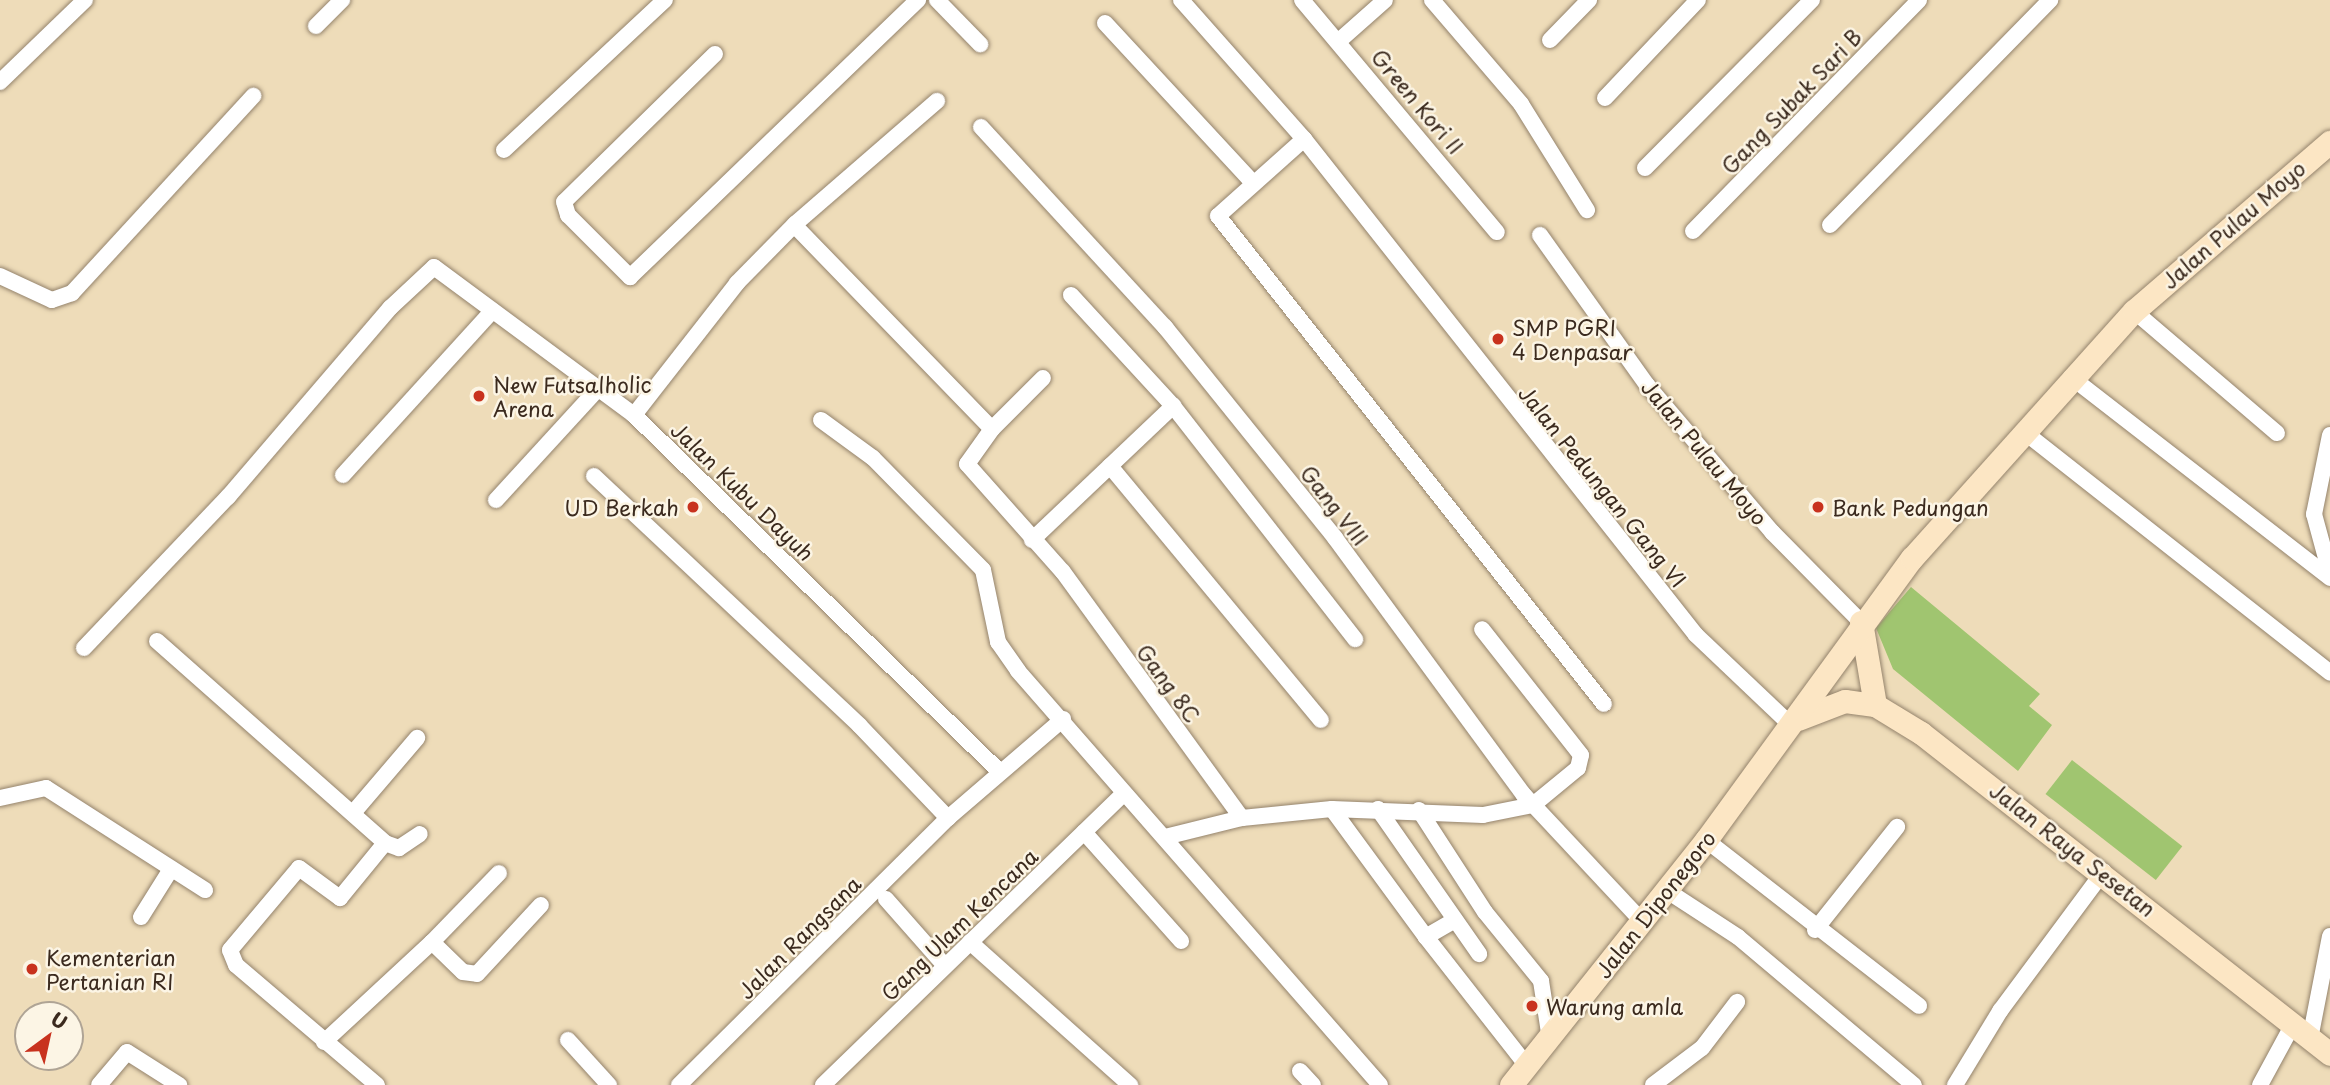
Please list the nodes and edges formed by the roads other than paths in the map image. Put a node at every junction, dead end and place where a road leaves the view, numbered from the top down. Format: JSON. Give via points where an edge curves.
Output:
{"nodes":[{"id":1,"x":85,"y":0,"type":"edge"},
{"id":2,"x":342,"y":0,"type":"edge"},
{"id":3,"x":665,"y":0,"type":"edge"},
{"id":4,"x":918,"y":0,"type":"edge"},
{"id":5,"x":937,"y":0,"type":"edge"},
{"id":6,"x":1181,"y":0,"type":"edge"},
{"id":7,"x":1303,"y":0,"type":"edge"},
{"id":8,"x":1385,"y":0,"type":"edge"},
{"id":9,"x":1432,"y":0,"type":"edge"},
{"id":10,"x":1589,"y":0,"type":"edge"},
{"id":11,"x":1698,"y":0,"type":"edge"},
{"id":12,"x":1812,"y":0,"type":"edge"},
{"id":13,"x":1919,"y":0,"type":"edge"},
{"id":14,"x":2050,"y":0,"type":"edge"},
{"id":15,"x":1105,"y":23,"type":"dead end"},
{"id":16,"x":316,"y":26,"type":"dead end"},
{"id":17,"x":1340,"y":40,"type":"junction"},
{"id":18,"x":1550,"y":40,"type":"dead end"},
{"id":19,"x":980,"y":44,"type":"dead end"},
{"id":20,"x":715,"y":54,"type":"dead end"},
{"id":21,"x":0,"y":82,"type":"edge"},
{"id":22,"x":253,"y":96,"type":"dead end"},
{"id":23,"x":1605,"y":98,"type":"dead end"},
{"id":24,"x":937,"y":101,"type":"dead end"},
{"id":25,"x":981,"y":127,"type":"dead end"},
{"id":26,"x":1304,"y":139,"type":"junction"},
{"id":27,"x":2330,"y":142,"type":"edge"},
{"id":28,"x":504,"y":150,"type":"dead end"},
{"id":29,"x":1645,"y":168,"type":"dead end"},
{"id":30,"x":1252,"y":182,"type":"junction"},
{"id":31,"x":1587,"y":211,"type":"dead end"},
{"id":32,"x":1830,"y":225,"type":"dead end"},
{"id":33,"x":799,"y":230,"type":"dead end"},
{"id":34,"x":1693,"y":231,"type":"dead end"},
{"id":35,"x":1497,"y":232,"type":"dead end"},
{"id":36,"x":1540,"y":235,"type":"dead end"},
{"id":37,"x":0,"y":276,"type":"edge"},
{"id":38,"x":1071,"y":295,"type":"dead end"},
{"id":39,"x":492,"y":311,"type":"junction"},
{"id":40,"x":2134,"y":311,"type":"junction"},
{"id":41,"x":2071,"y":377,"type":"junction"},
{"id":42,"x":1043,"y":378,"type":"dead end"},
{"id":43,"x":596,"y":391,"type":"junction"},
{"id":44,"x":1173,"y":406,"type":"junction"},
{"id":45,"x":634,"y":415,"type":"junction"},
{"id":46,"x":821,"y":420,"type":"dead end"},
{"id":47,"x":992,"y":429,"type":"junction"},
{"id":48,"x":2023,"y":431,"type":"junction"},
{"id":49,"x":2277,"y":433,"type":"dead end"},
{"id":50,"x":2330,"y":435,"type":"edge"},
{"id":51,"x":1110,"y":466,"type":"junction"},
{"id":52,"x":343,"y":475,"type":"dead end"},
{"id":53,"x":594,"y":476,"type":"dead end"},
{"id":54,"x":496,"y":500,"type":"dead end"},
{"id":55,"x":1032,"y":540,"type":"junction"},
{"id":56,"x":2327,"y":550,"type":"edge"},
{"id":57,"x":2330,"y":576,"type":"edge"},
{"id":58,"x":1861,"y":622,"type":"junction"},
{"id":59,"x":1482,"y":629,"type":"dead end"},
{"id":60,"x":1355,"y":639,"type":"dead end"},
{"id":61,"x":157,"y":641,"type":"dead end"},
{"id":62,"x":84,"y":648,"type":"dead end"},
{"id":63,"x":2330,"y":673,"type":"edge"},
{"id":64,"x":1604,"y":704,"type":"dead end"},
{"id":65,"x":1875,"y":705,"type":"junction"},
{"id":66,"x":1063,"y":719,"type":"junction"},
{"id":67,"x":1321,"y":720,"type":"dead end"},
{"id":68,"x":1794,"y":723,"type":"junction"},
{"id":69,"x":417,"y":738,"type":"dead end"},
{"id":70,"x":1000,"y":772,"type":"junction"},
{"id":71,"x":1123,"y":794,"type":"junction"},
{"id":72,"x":0,"y":798,"type":"edge"},
{"id":73,"x":1533,"y":805,"type":"junction"},
{"id":74,"x":1332,"y":809,"type":"junction"},
{"id":75,"x":1378,"y":809,"type":"junction"},
{"id":76,"x":1419,"y":810,"type":"junction"},
{"id":77,"x":353,"y":813,"type":"junction"},
{"id":78,"x":948,"y":818,"type":"junction"},
{"id":79,"x":1242,"y":818,"type":"junction"},
{"id":80,"x":1897,"y":827,"type":"dead end"},
{"id":81,"x":1084,"y":832,"type":"junction"},
{"id":82,"x":420,"y":834,"type":"dead end"},
{"id":83,"x":1165,"y":837,"type":"junction"},
{"id":84,"x":1706,"y":840,"type":"junction"},
{"id":85,"x":385,"y":843,"type":"junction"},
{"id":86,"x":171,"y":869,"type":"junction"},
{"id":87,"x":2104,"y":871,"type":"junction"},
{"id":88,"x":499,"y":873,"type":"dead end"},
{"id":89,"x":205,"y":890,"type":"dead end"},
{"id":90,"x":1665,"y":890,"type":"junction"},
{"id":91,"x":886,"y":899,"type":"dead end"},
{"id":92,"x":541,"y":905,"type":"dead end"},
{"id":93,"x":141,"y":917,"type":"dead end"},
{"id":94,"x":1455,"y":919,"type":"junction"},
{"id":95,"x":1642,"y":921,"type":"junction"},
{"id":96,"x":1815,"y":930,"type":"junction"},
{"id":97,"x":2330,"y":936,"type":"edge"},
{"id":98,"x":1426,"y":937,"type":"junction"},
{"id":99,"x":1181,"y":941,"type":"dead end"},
{"id":100,"x":432,"y":942,"type":"junction"},
{"id":101,"x":970,"y":942,"type":"junction"},
{"id":102,"x":1479,"y":954,"type":"dead end"},
{"id":103,"x":945,"y":966,"type":"junction"},
{"id":104,"x":1737,"y":1002,"type":"dead end"},
{"id":105,"x":1919,"y":1006,"type":"dead end"},
{"id":106,"x":2301,"y":1032,"type":"junction"},
{"id":107,"x":1550,"y":1039,"type":"junction"},
{"id":108,"x":568,"y":1040,"type":"dead end"},
{"id":109,"x":324,"y":1042,"type":"junction"},
{"id":110,"x":2330,"y":1054,"type":"edge"},
{"id":111,"x":1528,"y":1067,"type":"junction"},
{"id":112,"x":1300,"y":1071,"type":"dead end"},
{"id":113,"x":1663,"y":1082,"type":"edge"},
{"id":114,"x":372,"y":1083,"type":"edge"},
{"id":115,"x":99,"y":1085,"type":"edge"},
{"id":116,"x":178,"y":1085,"type":"edge"},
{"id":117,"x":609,"y":1085,"type":"edge"},
{"id":118,"x":679,"y":1085,"type":"edge"},
{"id":119,"x":823,"y":1085,"type":"edge"},
{"id":120,"x":1130,"y":1085,"type":"edge"},
{"id":121,"x":1312,"y":1085,"type":"edge"},
{"id":122,"x":1380,"y":1085,"type":"edge"},
{"id":123,"x":1511,"y":1085,"type":"edge"},
{"id":124,"x":1914,"y":1085,"type":"edge"},
{"id":125,"x":1955,"y":1085,"type":"edge"},
{"id":126,"x":2260,"y":1085,"type":"edge"}],
"edges":[{"from":1,"to":21,"type":"street"},
{"from":2,"to":16,"type":"street"},
{"from":3,"to":28,"type":"street"},
{"from":4,"to":20,"type":"street","via":[[630,277],[568,215],[564,202]]},
{"from":5,"to":19,"type":"street"},
{"from":6,"to":26,"type":"street","name":"Jalan Pedungan Gang VI"},
{"from":7,"to":17,"type":"street","name":"Green Kori II"},
{"from":8,"to":17,"type":"street"},
{"from":9,"to":31,"type":"street","via":[[1521,104]]},
{"from":10,"to":18,"type":"street"},
{"from":11,"to":23,"type":"street"},
{"from":12,"to":29,"type":"street"},
{"from":13,"to":34,"type":"street","name":"Gang Subak Sari B"},
{"from":14,"to":32,"type":"street"},
{"from":15,"to":30,"type":"street"},
{"from":17,"to":35,"type":"street","name":"Green Kori II"},
{"from":22,"to":37,"type":"street","via":[[72,293],[52,300]]},
{"from":24,"to":45,"type":"street","via":[[737,283]]},
{"from":25,"to":73,"type":"street","name":"Gang VIII","via":[[1165,327],[1335,538]]},
{"from":26,"to":30,"type":"street"},
{"from":26,"to":68,"type":"street","name":"Jalan Pedungan Gang VI","via":[[1696,635]]},
{"from":27,"to":40,"type":"main road","name":"Jalan Pulau Moyo"},
{"from":30,"to":64,"type":"street","via":[[1218,216]]},
{"from":33,"to":47,"type":"street"},
{"from":36,"to":58,"type":"street","name":"Jalan Pulau Moyo","via":[[1647,386],[1772,532]]},
{"from":38,"to":44,"type":"street"},
{"from":39,"to":43,"type":"street","name":"Jalan Kubu Dayuh"},
{"from":39,"to":52,"type":"street"},
{"from":39,"to":62,"type":"street","name":"Jalan Kubu Dayuh","via":[[434,267],[390,308],[228,497]]},
{"from":40,"to":41,"type":"main road","name":"Jalan Pulau Moyo"},
{"from":40,"to":49,"type":"street"},
{"from":41,"to":48,"type":"main road","name":"Jalan Pulau Moyo"},
{"from":41,"to":57,"type":"street"},
{"from":42,"to":47,"type":"street"},
{"from":43,"to":45,"type":"street","name":"Jalan Kubu Dayuh"},
{"from":43,"to":54,"type":"street"},
{"from":44,"to":51,"type":"street"},
{"from":44,"to":60,"type":"street"},
{"from":45,"to":70,"type":"street","name":"Jalan Kubu Dayuh"},
{"from":46,"to":66,"type":"street","via":[[873,458],[983,570],[998,642]]},
{"from":47,"to":55,"type":"street","name":"Gang 8C","via":[[967,464]]},
{"from":48,"to":58,"type":"main road","name":"Jalan Pulau Moyo"},
{"from":48,"to":63,"type":"street"},
{"from":50,"to":56,"type":"street","via":[[2314,496]]},
{"from":51,"to":55,"type":"street"},
{"from":51,"to":67,"type":"street"},
{"from":53,"to":78,"type":"street","via":[[859,725]]},
{"from":55,"to":79,"type":"street","name":"Gang 8C","via":[[1063,572]]},
{"from":56,"to":57,"type":"street"},
{"from":58,"to":65,"type":"main road"},
{"from":58,"to":68,"type":"main road","name":"Jalan Pulau Moyo"},
{"from":59,"to":73,"type":"street","via":[[1581,755],[1578,768]]},
{"from":61,"to":77,"type":"street"},
{"from":65,"to":68,"type":"main road","name":"Jalan Raya Sesetan","via":[[1845,701]]},
{"from":65,"to":87,"type":"main road","name":"Jalan Raya Sesetan","via":[[1922,733]]},
{"from":66,"to":70,"type":"street","name":"Jalan Rangsana"},
{"from":66,"to":71,"type":"street"},
{"from":68,"to":84,"type":"main road","name":"Jalan Diponegoro"},
{"from":69,"to":77,"type":"street"},
{"from":70,"to":78,"type":"street","name":"Jalan Rangsana"},
{"from":71,"to":81,"type":"street","name":"Gang Ulam Kencana"},
{"from":71,"to":83,"type":"street"},
{"from":72,"to":86,"type":"street","via":[[46,788]]},
{"from":73,"to":76,"type":"street","via":[[1483,815]]},
{"from":73,"to":95,"type":"street","name":"Gang VIII"},
{"from":74,"to":75,"type":"street"},
{"from":74,"to":79,"type":"street"},
{"from":74,"to":98,"type":"street"},
{"from":75,"to":76,"type":"street"},
{"from":75,"to":94,"type":"street"},
{"from":76,"to":107,"type":"street","via":[[1485,912],[1541,981]]},
{"from":77,"to":85,"type":"street"},
{"from":78,"to":118,"type":"street","name":"Jalan Rangsana"},
{"from":79,"to":83,"type":"street"},
{"from":80,"to":96,"type":"street"},
{"from":81,"to":99,"type":"street"},
{"from":81,"to":101,"type":"street","name":"Gang Ulam Kencana"},
{"from":82,"to":85,"type":"street","via":[[399,848]]},
{"from":83,"to":122,"type":"street"},
{"from":84,"to":90,"type":"main road","name":"Jalan Diponegoro"},
{"from":84,"to":96,"type":"street"},
{"from":85,"to":109,"type":"street","via":[[340,898],[299,868],[232,943],[236,965]]},
{"from":86,"to":89,"type":"street"},
{"from":86,"to":93,"type":"street"},
{"from":87,"to":106,"type":"main road","name":"Jalan Raya Sesetan"},
{"from":87,"to":125,"type":"street","via":[[2000,1011]]},
{"from":88,"to":100,"type":"street"},
{"from":90,"to":95,"type":"main road","name":"Jalan Diponegoro"},
{"from":90,"to":124,"type":"street","via":[[1738,937]]},
{"from":91,"to":103,"type":"street"},
{"from":92,"to":100,"type":"street","via":[[477,974],[463,972]]},
{"from":94,"to":98,"type":"street"},
{"from":94,"to":102,"type":"street"},
{"from":95,"to":107,"type":"main road","name":"Jalan Diponegoro"},
{"from":96,"to":105,"type":"street"},
{"from":97,"to":106,"type":"street"},
{"from":98,"to":111,"type":"street"},
{"from":100,"to":109,"type":"street"},
{"from":101,"to":103,"type":"street","name":"Gang Ulam Kencana"},
{"from":101,"to":120,"type":"street"},
{"from":103,"to":119,"type":"street","name":"Gang Ulam Kencana"},
{"from":104,"to":113,"type":"street","via":[[1702,1048]]},
{"from":106,"to":110,"type":"main road","name":"Jalan Raya Sesetan"},
{"from":106,"to":126,"type":"street"},
{"from":107,"to":111,"type":"main road","name":"Jalan Diponegoro"},
{"from":108,"to":117,"type":"street"},
{"from":109,"to":114,"type":"street"},
{"from":111,"to":123,"type":"main road","name":"Jalan Diponegoro"},
{"from":112,"to":121,"type":"street"},
{"from":115,"to":116,"type":"street","via":[[127,1052]]}]}
